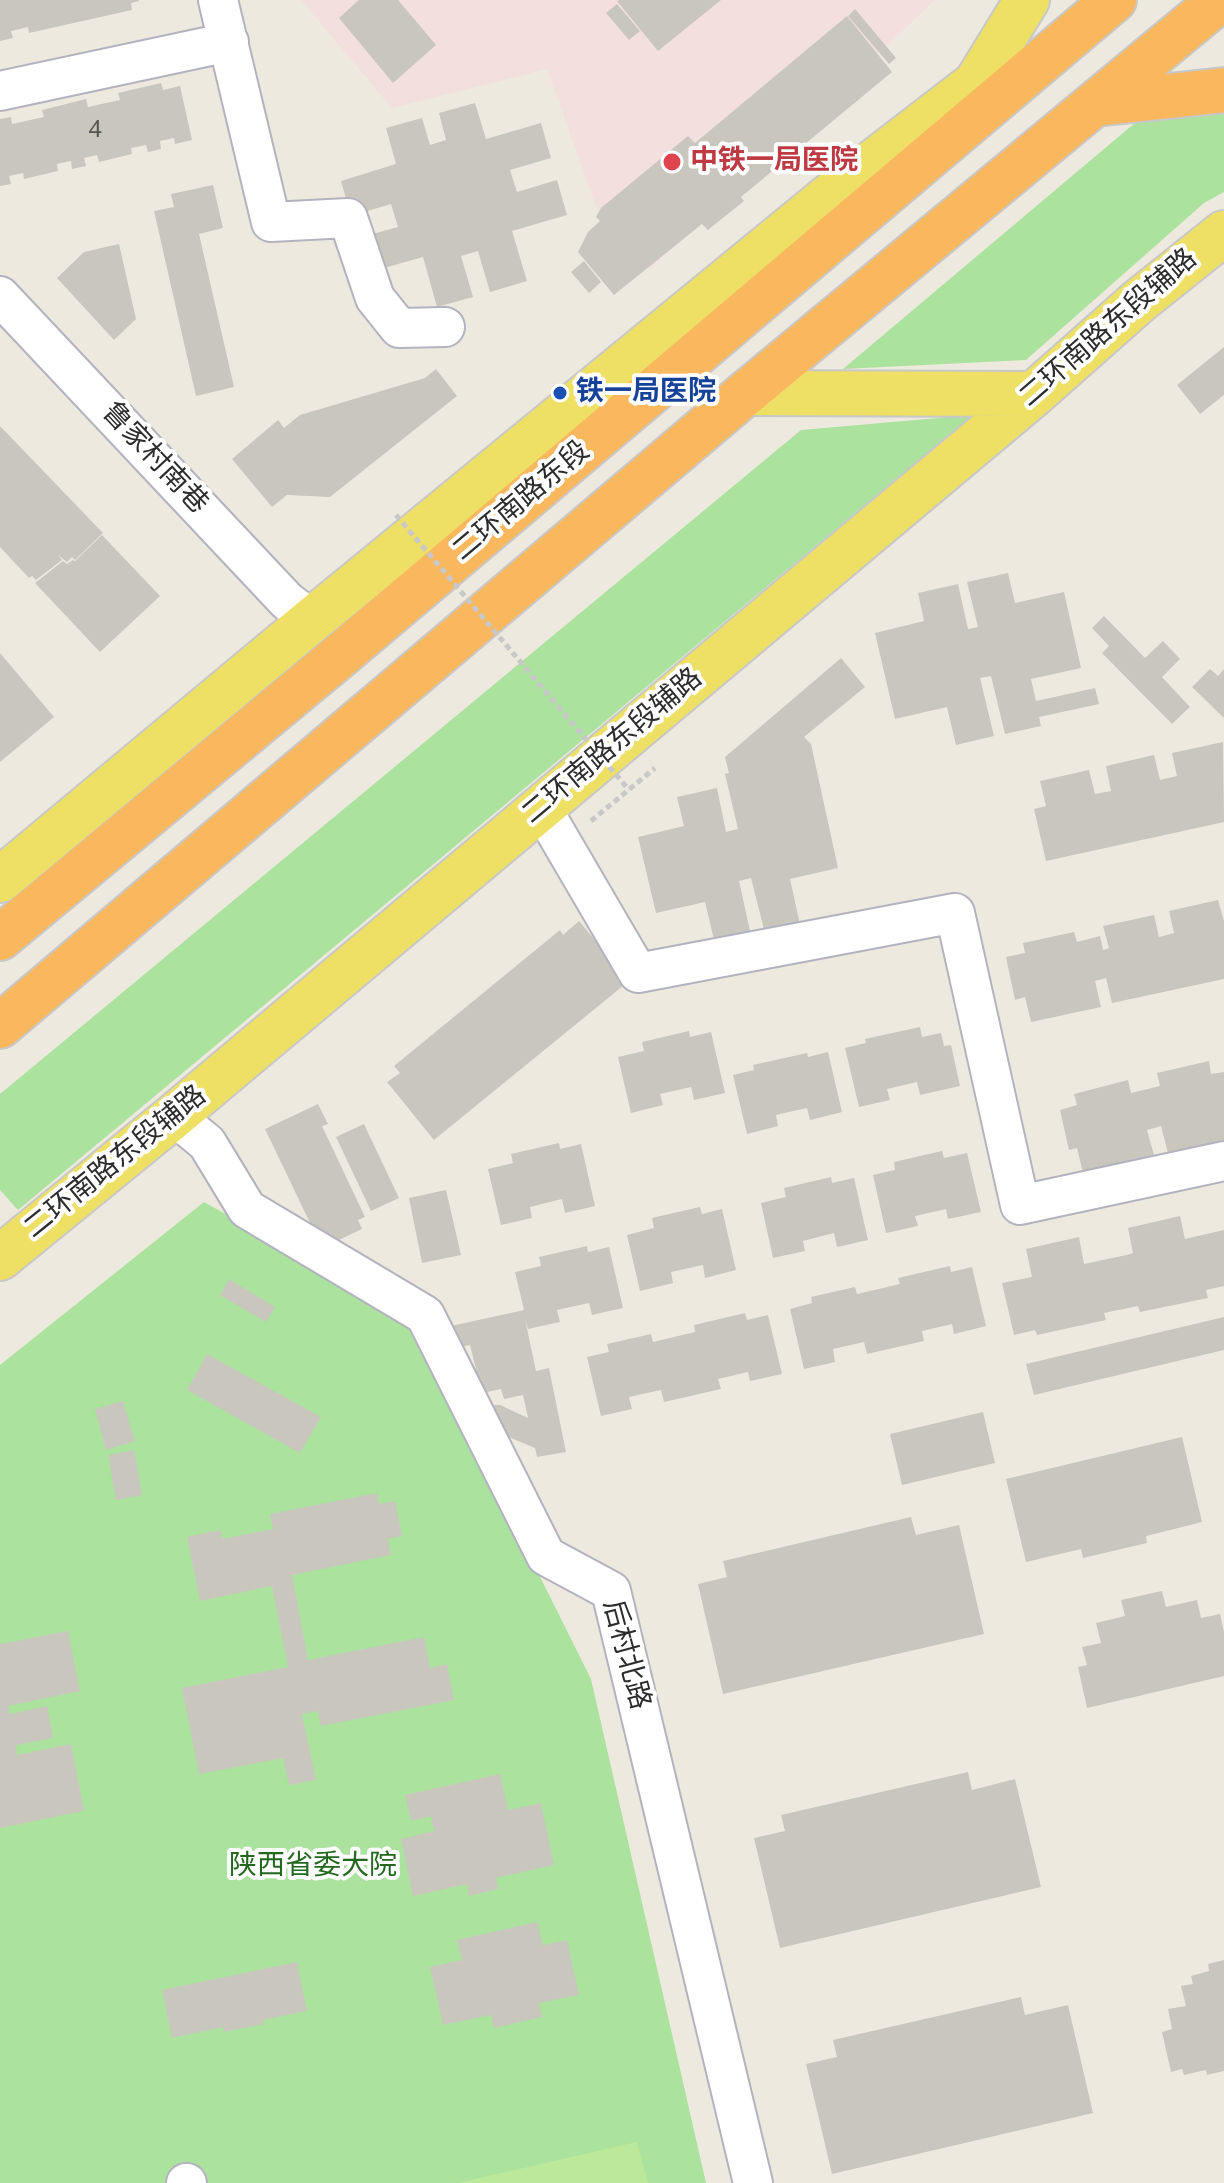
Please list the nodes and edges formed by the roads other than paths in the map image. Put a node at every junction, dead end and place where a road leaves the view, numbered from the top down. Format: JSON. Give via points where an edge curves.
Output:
{"nodes":[{"id":1,"x":218,"y":0,"type":"edge"},
{"id":2,"x":1027,"y":0,"type":"edge"},
{"id":3,"x":1070,"y":0,"type":"edge"},
{"id":4,"x":1114,"y":0,"type":"edge"},
{"id":5,"x":1220,"y":0,"type":"edge"},
{"id":6,"x":229,"y":42,"type":"junction"},
{"id":7,"x":1057,"y":46,"type":"junction"},
{"id":8,"x":976,"y":83,"type":"junction"},
{"id":9,"x":1224,"y":90,"type":"edge"},
{"id":10,"x":0,"y":91,"type":"edge"},
{"id":11,"x":1095,"y":104,"type":"junction"},
{"id":12,"x":933,"y":155,"type":"junction"},
{"id":13,"x":1222,"y":237,"type":"edge"},
{"id":14,"x":0,"y":296,"type":"edge"},
{"id":15,"x":445,"y":327,"type":"dead end"},
{"id":16,"x":746,"y":393,"type":"junction"},
{"id":17,"x":1034,"y":394,"type":"junction"},
{"id":18,"x":312,"y":620,"type":"junction"},
{"id":19,"x":541,"y":807,"type":"junction"},
{"id":20,"x":0,"y":880,"type":"edge"},
{"id":21,"x":0,"y":938,"type":"edge"},
{"id":22,"x":33,"y":998,"type":"junction"},
{"id":23,"x":0,"y":1026,"type":"edge"},
{"id":24,"x":0,"y":1050,"type":"edge"},
{"id":25,"x":174,"y":1116,"type":"junction"},
{"id":26,"x":1224,"y":1161,"type":"edge"},
{"id":27,"x":19,"y":1232,"type":"edge"},
{"id":28,"x":0,"y":1258,"type":"edge"},
{"id":29,"x":753,"y":2183,"type":"edge"}],
"edges":[{"from":1,"to":6,"type":"street"},
{"from":2,"to":8,"type":"main road"},
{"from":3,"to":7,"type":"highway"},
{"from":4,"to":7,"type":"highway","name":"二环南路东段"},
{"from":5,"to":11,"type":"highway"},
{"from":6,"to":10,"type":"street"},
{"from":6,"to":15,"type":"street","via":[[271,222],[348,218],[375,298],[399,328]]},
{"from":7,"to":12,"type":"highway","name":"二环南路东段"},
{"from":8,"to":12,"type":"main road"},
{"from":8,"to":18,"type":"main road"},
{"from":9,"to":11,"type":"highway"},
{"from":11,"to":16,"type":"highway"},
{"from":12,"to":21,"type":"highway","name":"二环南路东段"},
{"from":13,"to":17,"type":"main road","name":"二环南路东段辅路","via":[[1139,301]]},
{"from":14,"to":18,"type":"street","name":"鲁家村南巷","via":[[287,601]]},
{"from":16,"to":17,"type":"main road"},
{"from":16,"to":22,"type":"highway"},
{"from":17,"to":19,"type":"main road","name":"二环南路东段辅路"},
{"from":18,"to":20,"type":"main road"},
{"from":19,"to":25,"type":"main road","name":"二环南路东段辅路"},
{"from":19,"to":26,"type":"street","via":[[638,973],[955,913],[1020,1205]]},
{"from":22,"to":23,"type":"highway"},
{"from":22,"to":24,"type":"highway"},
{"from":25,"to":27,"type":"main road","name":"二环南路东段辅路"},
{"from":25,"to":29,"type":"street","name":"后村北路","via":[[207,1143],[247,1209],[425,1315],[546,1556],[611,1591]]},
{"from":27,"to":28,"type":"main road","name":"二环南路东段辅路"}]}
